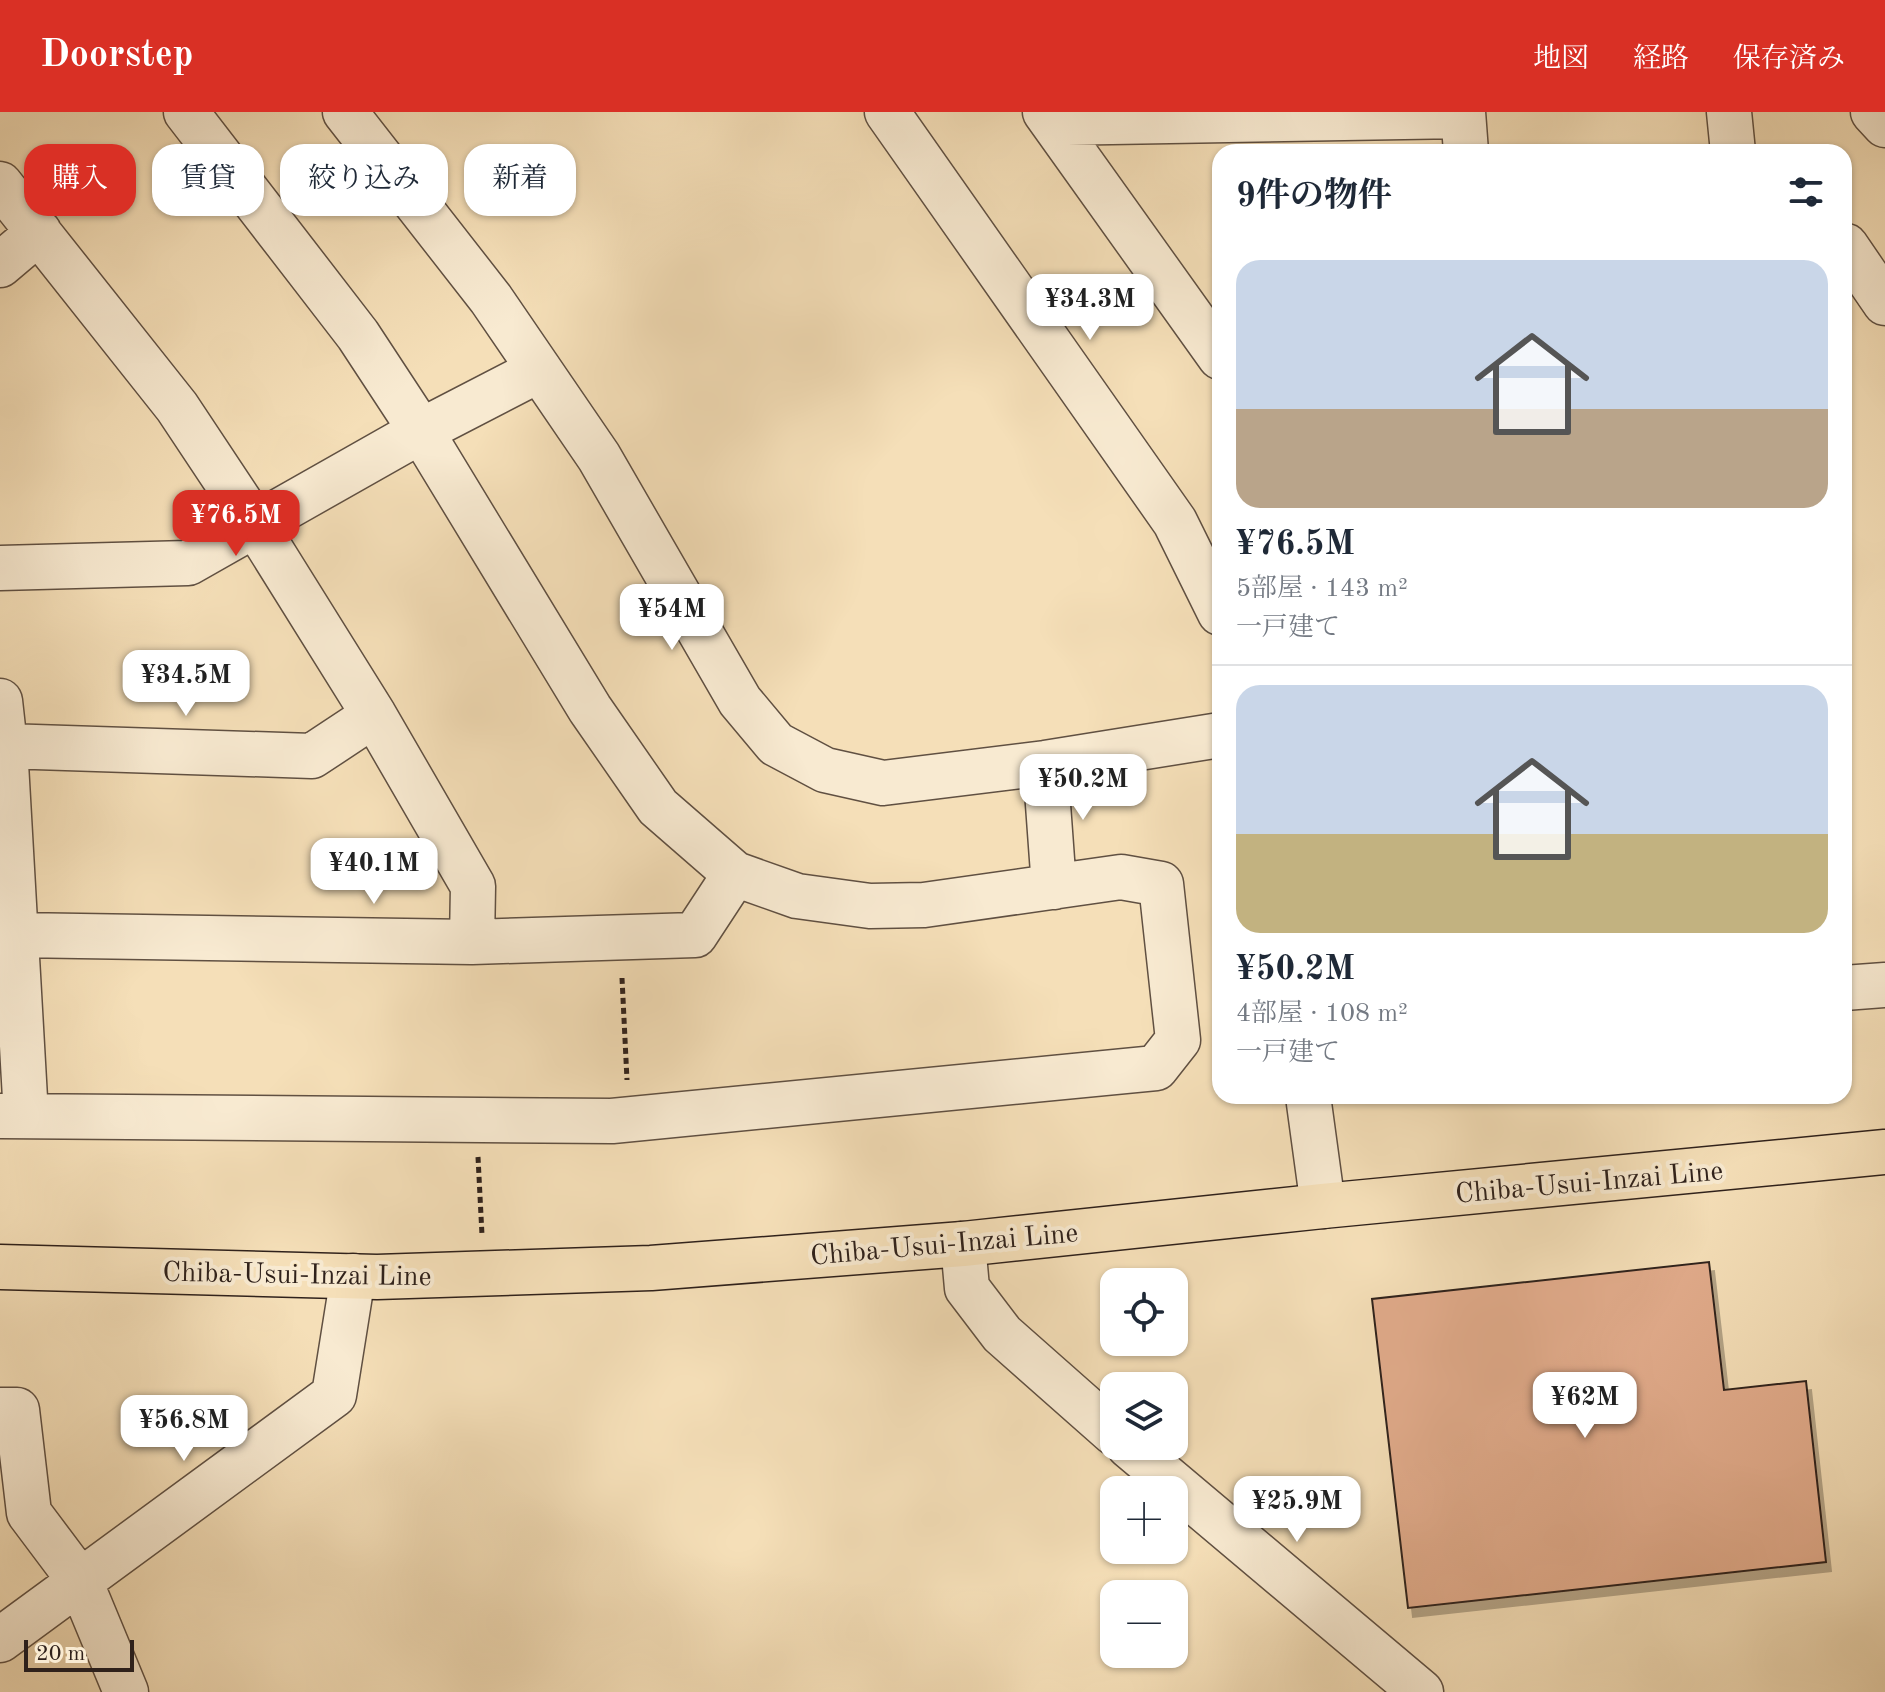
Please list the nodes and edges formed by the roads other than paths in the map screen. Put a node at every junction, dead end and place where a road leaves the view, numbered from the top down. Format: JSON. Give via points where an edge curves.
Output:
{"nodes":[{"id":1,"x":186,"y":112,"type":"edge"},
{"id":2,"x":345,"y":112,"type":"edge"},
{"id":3,"x":887,"y":112,"type":"edge"},
{"id":4,"x":1729,"y":112,"type":"edge"},
{"id":5,"x":1873,"y":112,"type":"edge"},
{"id":6,"x":1049,"y":117,"type":"edge"},
{"id":7,"x":1885,"y":125,"type":"edge"},
{"id":8,"x":1464,"y":127,"type":"edge"},
{"id":9,"x":1732,"y":144,"type":"edge"},
{"id":10,"x":0,"y":184,"type":"edge"},
{"id":11,"x":39,"y":232,"type":"junction"},
{"id":12,"x":1852,"y":255,"type":"edge"},
{"id":13,"x":0,"y":265,"type":"edge"},
{"id":14,"x":1176,"y":293,"type":"junction"},
{"id":15,"x":1212,"y":293,"type":"edge"},
{"id":16,"x":1885,"y":303,"type":"edge"},
{"id":17,"x":1212,"y":345,"type":"edge"},
{"id":18,"x":539,"y":370,"type":"junction"},
{"id":19,"x":421,"y":431,"type":"junction"},
{"id":20,"x":256,"y":526,"type":"junction"},
{"id":21,"x":0,"y":568,"type":"edge"},
{"id":22,"x":1212,"y":593,"type":"edge"},
{"id":23,"x":0,"y":701,"type":"edge"},
{"id":24,"x":374,"y":715,"type":"junction"},
{"id":25,"x":1212,"y":736,"type":"edge"},
{"id":26,"x":5,"y":746,"type":"junction"},
{"id":27,"x":1045,"y":763,"type":"junction"},
{"id":28,"x":735,"y":874,"type":"junction"},
{"id":29,"x":1054,"y":887,"type":"junction"},
{"id":30,"x":16,"y":935,"type":"junction"},
{"id":31,"x":472,"y":942,"type":"junction"},
{"id":32,"x":1885,"y":985,"type":"edge"},
{"id":33,"x":1852,"y":987,"type":"edge"},
{"id":34,"x":1309,"y":1104,"type":"edge"},
{"id":35,"x":13,"y":1116,"type":"edge"},
{"id":36,"x":1885,"y":1152,"type":"edge"},
{"id":37,"x":1323,"y":1206,"type":"junction"},
{"id":38,"x":963,"y":1244,"type":"junction"},
{"id":39,"x":0,"y":1267,"type":"edge"},
{"id":40,"x":353,"y":1276,"type":"junction"},
{"id":41,"x":0,"y":1410,"type":"edge"},
{"id":42,"x":1100,"y":1421,"type":"edge"},
{"id":43,"x":1146,"y":1460,"type":"edge"},
{"id":44,"x":80,"y":1581,"type":"junction"},
{"id":45,"x":0,"y":1640,"type":"edge"},
{"id":46,"x":126,"y":1692,"type":"edge"},
{"id":47,"x":1421,"y":1692,"type":"edge"}],
"edges":[{"from":1,"to":19,"type":"street","via":[[358,335]]},
{"from":2,"to":18,"type":"street","via":[[491,299]]},
{"from":3,"to":22,"type":"street","via":[[1175,522]]},
{"from":4,"to":9,"type":"street"},
{"from":5,"to":7,"type":"street"},
{"from":6,"to":8,"type":"street"},
{"from":6,"to":14,"type":"street"},
{"from":10,"to":11,"type":"street"},
{"from":11,"to":13,"type":"street"},
{"from":11,"to":20,"type":"street","via":[[177,407]]},
{"from":12,"to":16,"type":"street"},
{"from":14,"to":15,"type":"street"},
{"from":14,"to":17,"type":"street"},
{"from":18,"to":19,"type":"street"},
{"from":18,"to":27,"type":"street","via":[[599,457],[740,701],[776,744],[825,770],[883,783]]},
{"from":19,"to":20,"type":"street"},
{"from":19,"to":28,"type":"street","via":[[590,709],[658,807]]},
{"from":20,"to":21,"type":"street","via":[[188,563]]},
{"from":20,"to":24,"type":"street"},
{"from":23,"to":26,"type":"street"},
{"from":24,"to":26,"type":"street","via":[[312,756]]},
{"from":24,"to":31,"type":"street","via":[[473,886]]},
{"from":25,"to":27,"type":"street"},
{"from":26,"to":30,"type":"street"},
{"from":27,"to":29,"type":"street"},
{"from":28,"to":29,"type":"street","via":[[797,896],[870,906],[924,905]]},
{"from":28,"to":31,"type":"street","via":[[695,935]]},
{"from":29,"to":35,"type":"street","via":[[1121,877],[1161,884],[1178,1040],[1156,1068],[612,1121]]},
{"from":30,"to":31,"type":"street"},
{"from":30,"to":35,"type":"street"},
{"from":32,"to":33,"type":"street"},
{"from":34,"to":37,"type":"street"},
{"from":36,"to":37,"type":"main road","name":"Chiba-Usui-Inzai Line"},
{"from":37,"to":38,"type":"main road","name":"Chiba-Usui-Inzai Line"},
{"from":38,"to":40,"type":"main road","name":"Chiba-Usui-Inzai Line","via":[[651,1268]]},
{"from":38,"to":42,"type":"street","via":[[967,1288],[1002,1334]]},
{"from":39,"to":40,"type":"main road","name":"Chiba-Usui-Inzai Line"},
{"from":40,"to":44,"type":"street","via":[[334,1395]]},
{"from":41,"to":44,"type":"street","via":[[17,1410],[29,1513]]},
{"from":43,"to":47,"type":"street"},
{"from":44,"to":45,"type":"street"},
{"from":44,"to":46,"type":"street"}]}
